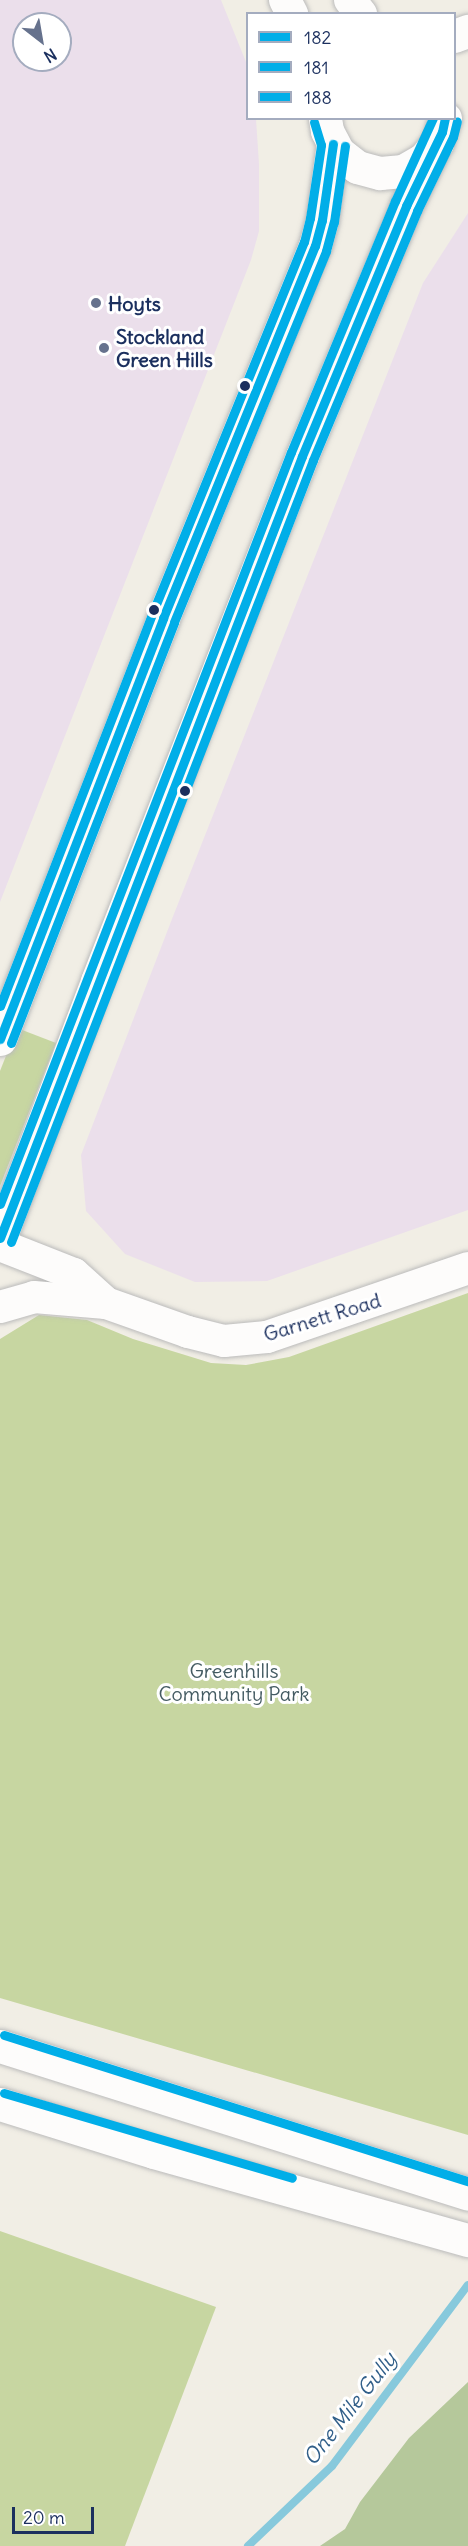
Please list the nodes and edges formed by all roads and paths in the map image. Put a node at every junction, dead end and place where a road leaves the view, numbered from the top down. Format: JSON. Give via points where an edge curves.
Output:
{"nodes":[{"id":1,"x":350,"y":0,"type":"edge"},
{"id":2,"x":359,"y":12,"type":"edge"},
{"id":3,"x":468,"y":115,"type":"edge"},
{"id":4,"x":329,"y":131,"type":"edge"},
{"id":5,"x":438,"y":137,"type":"edge"},
{"id":6,"x":0,"y":1039,"type":"edge"},
{"id":7,"x":0,"y":1238,"type":"edge"},
{"id":8,"x":0,"y":1245,"type":"edge"},
{"id":9,"x":468,"y":1268,"type":"edge"},
{"id":10,"x":106,"y":1303,"type":"junction"},
{"id":11,"x":0,"y":1308,"type":"edge"},
{"id":12,"x":0,"y":2046,"type":"edge"},
{"id":13,"x":0,"y":2104,"type":"edge"},
{"id":14,"x":468,"y":2194,"type":"edge"},
{"id":15,"x":468,"y":2240,"type":"edge"}],
"edges":[{"from":1,"to":2,"type":"street"},
{"from":3,"to":5,"type":"main road"},
{"from":4,"to":5,"type":"main road","via":[[347,160],[380,173],[414,166]]},
{"from":4,"to":6,"type":"main road","via":[[322,219],[315,246],[163,618]]},
{"from":5,"to":7,"type":"main road","via":[[302,456]]},
{"from":8,"to":10,"type":"street","name":"Garnett Road","via":[[74,1274]]},
{"from":9,"to":10,"type":"street","name":"Garnett Road","via":[[267,1337],[225,1341]]},
{"from":10,"to":11,"type":"street","name":"Garnett Road","via":[[34,1297]]},
{"from":12,"to":14,"type":"main road"},
{"from":13,"to":15,"type":"main road","via":[[154,2152]]}]}
